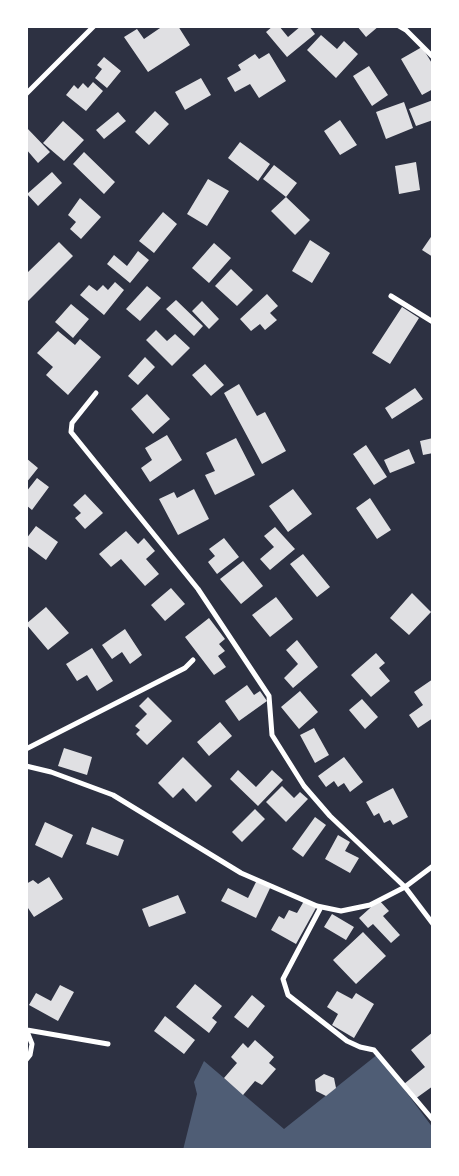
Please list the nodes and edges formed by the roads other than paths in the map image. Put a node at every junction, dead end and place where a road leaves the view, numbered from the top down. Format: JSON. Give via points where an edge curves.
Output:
{"nodes":[{"id":1,"x":94,"y":26,"type":"edge"},
{"id":2,"x":399,"y":26,"type":"edge"},
{"id":3,"x":433,"y":57,"type":"edge"},
{"id":4,"x":26,"y":94,"type":"edge"},
{"id":5,"x":391,"y":296,"type":"dead end"},
{"id":6,"x":433,"y":322,"type":"edge"},
{"id":7,"x":96,"y":393,"type":"dead end"},
{"id":8,"x":192,"y":660,"type":"dead end"},
{"id":9,"x":26,"y":749,"type":"edge"},
{"id":10,"x":26,"y":766,"type":"edge"},
{"id":11,"x":433,"y":866,"type":"edge"},
{"id":12,"x":405,"y":887,"type":"junction"},
{"id":13,"x":322,"y":907,"type":"junction"},
{"id":14,"x":433,"y":924,"type":"edge"},
{"id":15,"x":27,"y":1030,"type":"edge"},
{"id":16,"x":108,"y":1044,"type":"dead end"},
{"id":17,"x":26,"y":1060,"type":"edge"},
{"id":18,"x":433,"y":1120,"type":"edge"}],
"edges":[{"from":1,"to":4,"type":"street"},
{"from":2,"to":3,"type":"street"},
{"from":5,"to":6,"type":"street"},
{"from":7,"to":12,"type":"street","via":[[72,423],[71,432],[198,589],[269,696],[272,735],[304,786],[330,816]]},
{"from":8,"to":9,"type":"street","via":[[185,668]]},
{"from":10,"to":13,"type":"street","via":[[113,795],[241,873]]},
{"from":11,"to":12,"type":"street"},
{"from":12,"to":13,"type":"street","via":[[370,905],[341,911]]},
{"from":12,"to":14,"type":"street"},
{"from":13,"to":18,"type":"street","via":[[283,979],[288,995],[347,1041],[360,1048],[374,1050]]},
{"from":15,"to":16,"type":"street"},
{"from":15,"to":17,"type":"street","via":[[32,1044]]}]}
